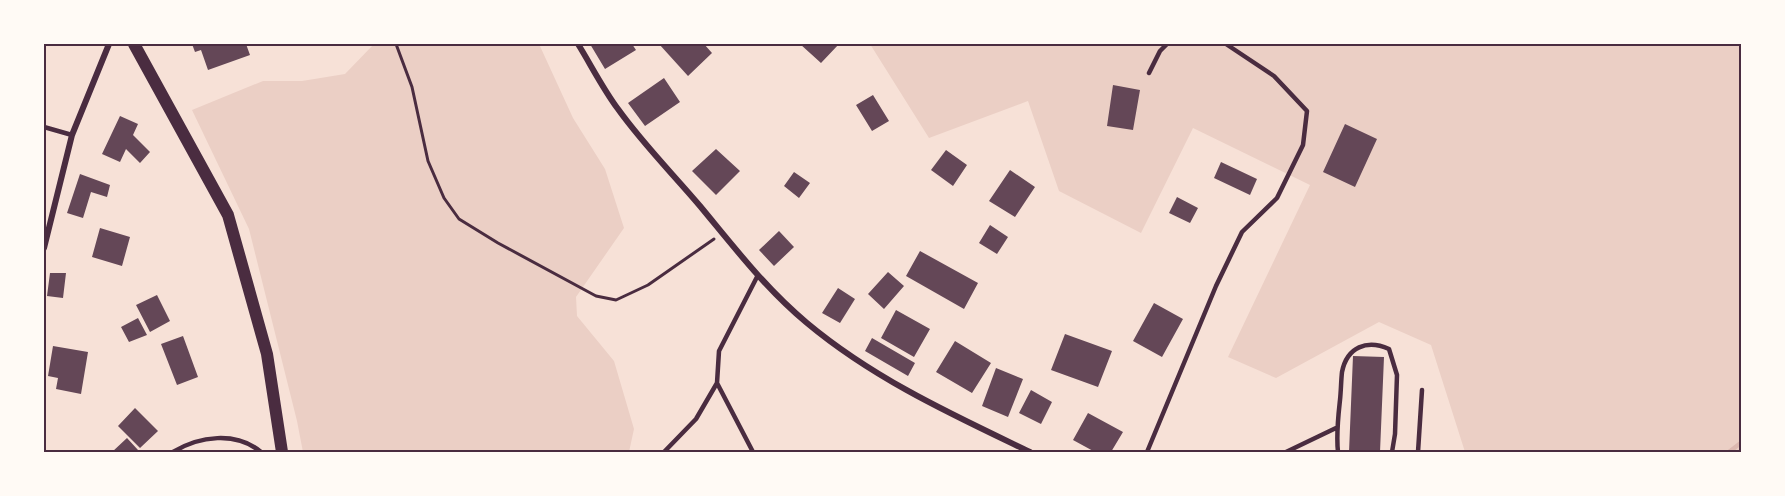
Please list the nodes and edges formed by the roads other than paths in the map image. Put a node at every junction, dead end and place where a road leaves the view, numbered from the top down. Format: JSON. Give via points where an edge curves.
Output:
{"nodes":[{"id":1,"x":109,"y":44,"type":"edge"},
{"id":2,"x":134,"y":44,"type":"edge"},
{"id":3,"x":578,"y":44,"type":"edge"},
{"id":4,"x":1167,"y":44,"type":"edge"},
{"id":5,"x":1226,"y":44,"type":"edge"},
{"id":6,"x":1149,"y":73,"type":"dead end"},
{"id":7,"x":44,"y":127,"type":"edge"},
{"id":8,"x":72,"y":135,"type":"junction"},
{"id":9,"x":44,"y":248,"type":"edge"},
{"id":10,"x":758,"y":275,"type":"junction"},
{"id":11,"x":717,"y":383,"type":"junction"},
{"id":12,"x":1422,"y":390,"type":"dead end"},
{"id":13,"x":1336,"y":428,"type":"junction"},
{"id":14,"x":173,"y":453,"type":"edge"},
{"id":15,"x":261,"y":453,"type":"edge"},
{"id":16,"x":282,"y":453,"type":"edge"},
{"id":17,"x":664,"y":453,"type":"edge"},
{"id":18,"x":753,"y":453,"type":"edge"},
{"id":19,"x":1030,"y":453,"type":"edge"},
{"id":20,"x":1147,"y":453,"type":"edge"},
{"id":21,"x":1286,"y":453,"type":"edge"},
{"id":22,"x":1338,"y":453,"type":"edge"},
{"id":23,"x":1392,"y":453,"type":"edge"},
{"id":24,"x":1418,"y":453,"type":"edge"}],
"edges":[{"from":1,"to":8,"type":"street"},
{"from":2,"to":16,"type":"main road","via":[[228,215],[267,354]]},
{"from":3,"to":10,"type":"street","via":[[618,108]]},
{"from":4,"to":6,"type":"lane"},
{"from":5,"to":20,"type":"lane","via":[[1274,76],[1307,111],[1303,144],[1277,198],[1242,232]]},
{"from":7,"to":8,"type":"lane"},
{"from":8,"to":9,"type":"street"},
{"from":10,"to":11,"type":"lane","via":[[719,351]]},
{"from":10,"to":19,"type":"street","via":[[808,324],[849,354],[915,396]]},
{"from":11,"to":17,"type":"lane","via":[[696,419]]},
{"from":11,"to":18,"type":"lane"},
{"from":12,"to":24,"type":"lane"},
{"from":13,"to":21,"type":"lane"},
{"from":13,"to":22,"type":"lane"},
{"from":13,"to":23,"type":"lane","via":[[1342,372],[1348,356],[1359,347],[1377,344],[1389,349],[1397,375]]},
{"from":14,"to":15,"type":"lane","via":[[197,441],[231,438],[253,445]]}]}
